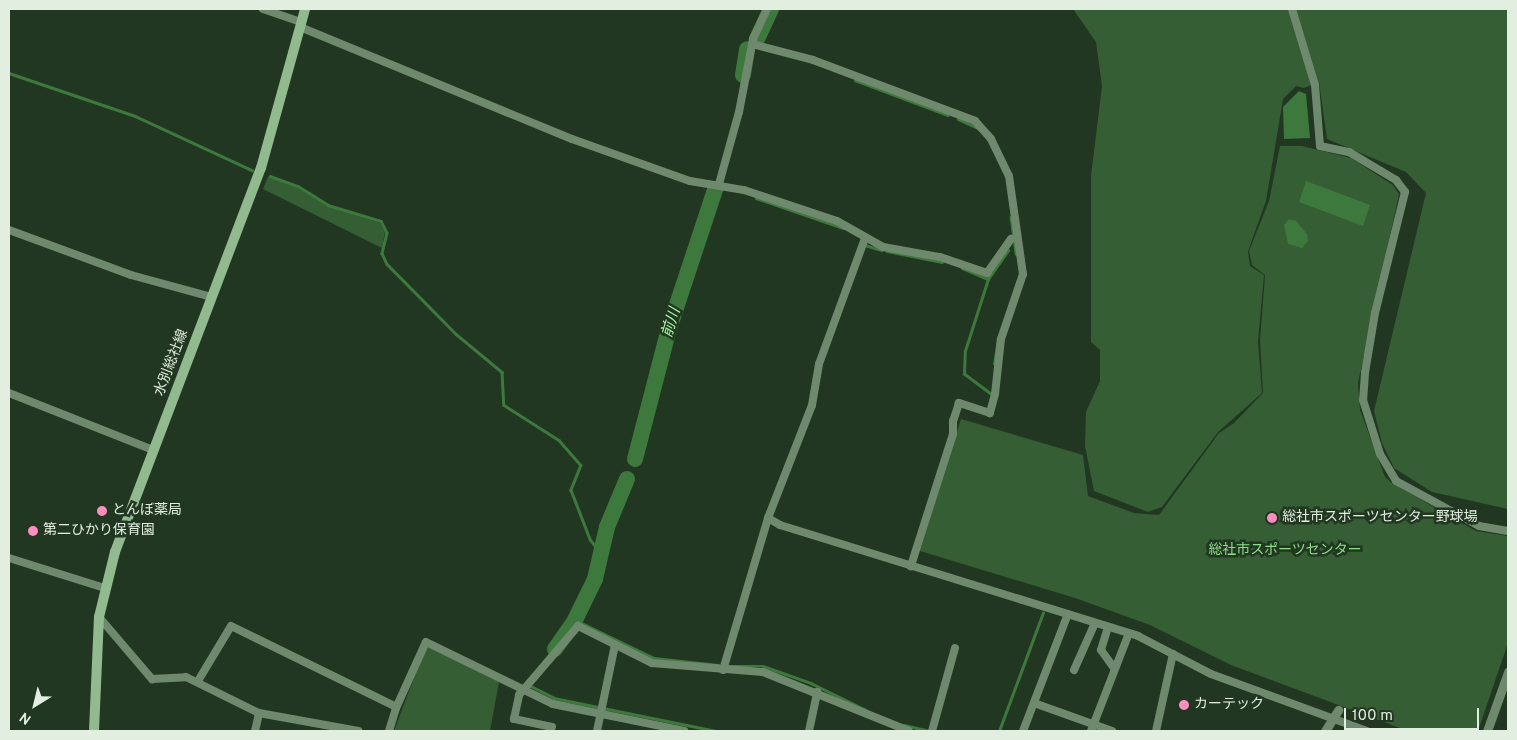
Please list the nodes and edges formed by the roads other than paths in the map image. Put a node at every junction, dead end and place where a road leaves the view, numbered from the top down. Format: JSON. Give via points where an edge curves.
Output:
{"nodes":[{"id":1,"x":263,"y":9,"type":"edge"},
{"id":2,"x":305,"y":9,"type":"edge"},
{"id":3,"x":767,"y":9,"type":"edge"},
{"id":4,"x":1292,"y":9,"type":"edge"},
{"id":5,"x":300,"y":25,"type":"junction"},
{"id":6,"x":752,"y":44,"type":"junction"},
{"id":7,"x":719,"y":184,"type":"junction"},
{"id":8,"x":9,"y":230,"type":"edge"},
{"id":9,"x":865,"y":238,"type":"junction"},
{"id":10,"x":1011,"y":239,"type":"dead end"},
{"id":11,"x":212,"y":297,"type":"junction"},
{"id":12,"x":9,"y":393,"type":"edge"},
{"id":13,"x":153,"y":450,"type":"junction"},
{"id":14,"x":768,"y":518,"type":"junction"},
{"id":15,"x":1508,"y":531,"type":"edge"},
{"id":16,"x":9,"y":558,"type":"edge"},
{"id":17,"x":911,"y":566,"type":"junction"},
{"id":18,"x":105,"y":588,"type":"junction"},
{"id":19,"x":1068,"y":614,"type":"junction"},
{"id":20,"x":99,"y":617,"type":"junction"},
{"id":21,"x":1095,"y":622,"type":"junction"},
{"id":22,"x":1108,"y":627,"type":"junction"},
{"id":23,"x":1129,"y":633,"type":"junction"},
{"id":24,"x":615,"y":644,"type":"junction"},
{"id":25,"x":955,"y":648,"type":"dead end"},
{"id":26,"x":1173,"y":654,"type":"junction"},
{"id":27,"x":724,"y":667,"type":"junction"},
{"id":28,"x":1114,"y":668,"type":"junction"},
{"id":29,"x":1074,"y":670,"type":"dead end"},
{"id":30,"x":1508,"y":672,"type":"edge"},
{"id":31,"x":198,"y":681,"type":"junction"},
{"id":32,"x":527,"y":687,"type":"junction"},
{"id":33,"x":817,"y":692,"type":"junction"},
{"id":34,"x":1034,"y":703,"type":"junction"},
{"id":35,"x":396,"y":707,"type":"junction"},
{"id":36,"x":602,"y":710,"type":"junction"},
{"id":37,"x":259,"y":712,"type":"junction"},
{"id":38,"x":1336,"y":714,"type":"junction"},
{"id":39,"x":552,"y":727,"type":"dead end"},
{"id":40,"x":1092,"y":728,"type":"edge"},
{"id":41,"x":94,"y":731,"type":"edge"},
{"id":42,"x":255,"y":731,"type":"edge"},
{"id":43,"x":358,"y":731,"type":"edge"},
{"id":44,"x":389,"y":731,"type":"edge"},
{"id":45,"x":597,"y":731,"type":"edge"},
{"id":46,"x":684,"y":731,"type":"edge"},
{"id":47,"x":808,"y":731,"type":"edge"},
{"id":48,"x":909,"y":731,"type":"edge"},
{"id":49,"x":933,"y":731,"type":"edge"},
{"id":50,"x":1023,"y":731,"type":"edge"},
{"id":51,"x":1112,"y":731,"type":"edge"},
{"id":52,"x":1156,"y":731,"type":"edge"},
{"id":53,"x":1325,"y":731,"type":"edge"},
{"id":54,"x":1367,"y":731,"type":"edge"},
{"id":55,"x":1487,"y":731,"type":"edge"}],
"edges":[{"from":1,"to":5,"type":"street"},
{"from":2,"to":5,"type":"main road","name":"水別総社線"},
{"from":3,"to":6,"type":"street"},
{"from":4,"to":15,"type":"street","via":[[1315,85],[1320,146],[1349,152],[1396,180],[1405,192],[1375,313],[1363,400],[1380,454],[1396,481],[1479,526]]},
{"from":5,"to":7,"type":"street","via":[[572,140],[690,181],[713,187]]},
{"from":5,"to":11,"type":"main road","name":"水別総社線","via":[[261,168]]},
{"from":6,"to":7,"type":"street","via":[[739,112]]},
{"from":6,"to":17,"type":"street","via":[[821,63],[975,121],[992,139],[1010,176],[1022,274],[1000,339],[995,394],[990,413],[959,403],[953,421],[954,434]]},
{"from":7,"to":9,"type":"street","via":[[837,221]]},
{"from":8,"to":11,"type":"street","via":[[131,275]]},
{"from":9,"to":10,"type":"street","via":[[883,247],[940,257],[987,273]]},
{"from":9,"to":14,"type":"street","via":[[819,364],[812,405]]},
{"from":11,"to":13,"type":"main road","name":"水別総社線"},
{"from":12,"to":13,"type":"street"},
{"from":13,"to":18,"type":"main road","name":"水別総社線"},
{"from":14,"to":17,"type":"street","via":[[780,525]]},
{"from":14,"to":27,"type":"street"},
{"from":16,"to":18,"type":"street"},
{"from":17,"to":19,"type":"street"},
{"from":18,"to":20,"type":"main road","name":"水別総社線"},
{"from":19,"to":21,"type":"street"},
{"from":19,"to":34,"type":"street"},
{"from":20,"to":31,"type":"street","via":[[152,679],[186,677]]},
{"from":20,"to":41,"type":"main road","name":"水別総社線"},
{"from":21,"to":22,"type":"street"},
{"from":21,"to":29,"type":"street"},
{"from":22,"to":23,"type":"street"},
{"from":22,"to":28,"type":"street","via":[[1101,650]]},
{"from":23,"to":26,"type":"street"},
{"from":23,"to":28,"type":"street"},
{"from":24,"to":27,"type":"street","via":[[652,663]]},
{"from":24,"to":32,"type":"street","via":[[578,626]]},
{"from":24,"to":36,"type":"street"},
{"from":25,"to":49,"type":"street"},
{"from":26,"to":38,"type":"street","via":[[1211,674]]},
{"from":26,"to":52,"type":"street"},
{"from":27,"to":33,"type":"street","via":[[763,672]]},
{"from":28,"to":40,"type":"street"},
{"from":30,"to":55,"type":"street"},
{"from":31,"to":35,"type":"street","via":[[231,626]]},
{"from":31,"to":37,"type":"street"},
{"from":32,"to":35,"type":"street","via":[[426,642]]},
{"from":32,"to":36,"type":"street","via":[[553,704]]},
{"from":32,"to":39,"type":"street","via":[[519,695],[514,719]]},
{"from":33,"to":47,"type":"street"},
{"from":33,"to":48,"type":"street"},
{"from":34,"to":40,"type":"street"},
{"from":34,"to":50,"type":"street"},
{"from":35,"to":44,"type":"street"},
{"from":36,"to":45,"type":"street"},
{"from":36,"to":46,"type":"street"},
{"from":37,"to":42,"type":"street"},
{"from":37,"to":43,"type":"street"},
{"from":38,"to":53,"type":"street"},
{"from":38,"to":54,"type":"street"},
{"from":40,"to":51,"type":"street"}]}
